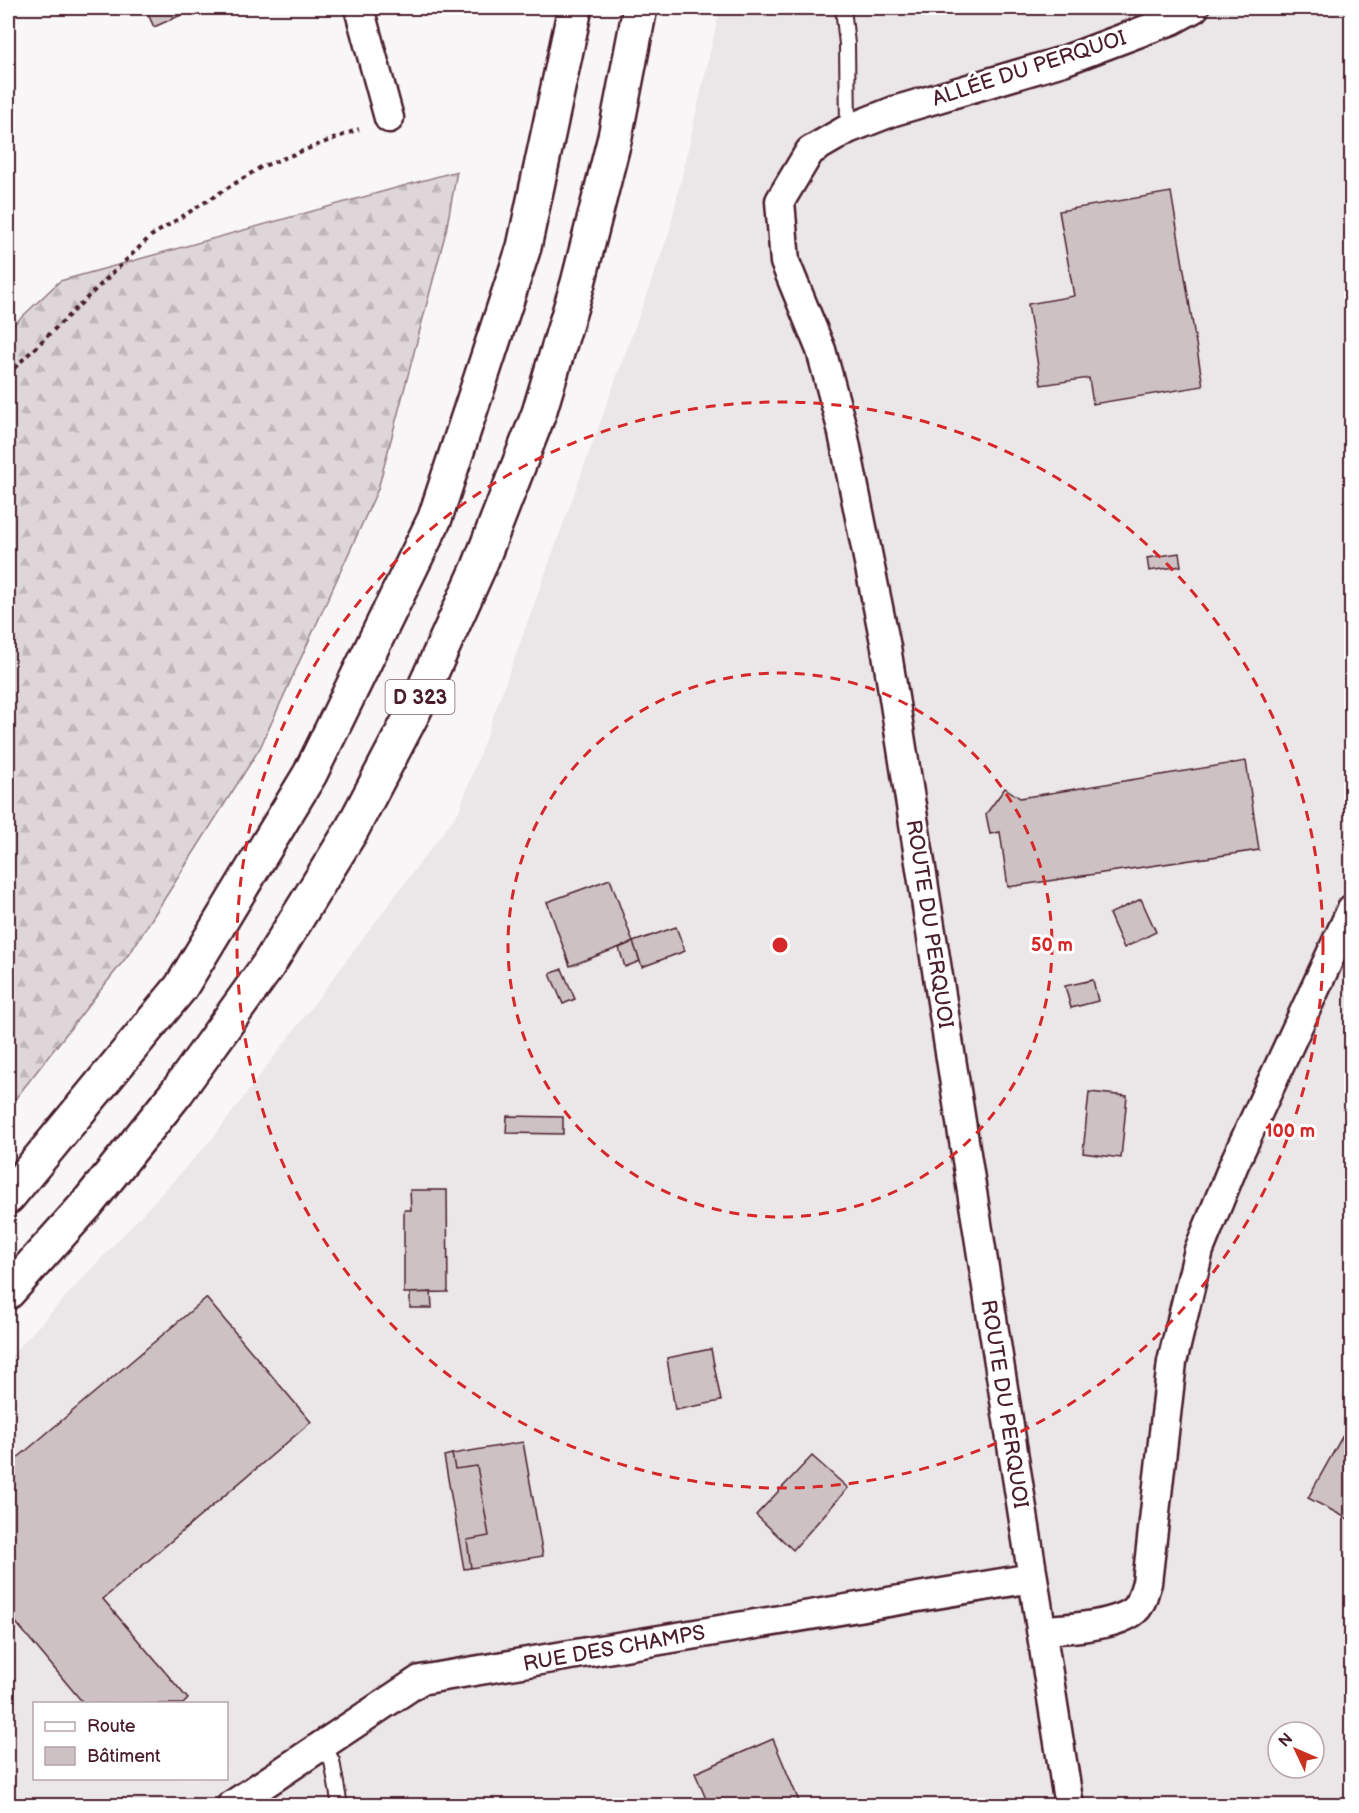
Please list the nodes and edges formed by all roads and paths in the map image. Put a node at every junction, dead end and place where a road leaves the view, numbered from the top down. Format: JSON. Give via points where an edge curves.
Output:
{"nodes":[{"id":1,"x":359,"y":8,"type":"edge"},
{"id":2,"x":575,"y":8,"type":"edge"},
{"id":3,"x":640,"y":8,"type":"edge"},
{"id":4,"x":843,"y":8,"type":"edge"},
{"id":5,"x":1194,"y":8,"type":"edge"},
{"id":6,"x":894,"y":111,"type":"joint"},
{"id":7,"x":389,"y":118,"type":"joint"},
{"id":8,"x":848,"y":129,"type":"junction"},
{"id":9,"x":8,"y":374,"type":"edge"},
{"id":10,"x":1352,"y":909,"type":"edge"},
{"id":11,"x":8,"y":1197,"type":"edge"},
{"id":12,"x":8,"y":1292,"type":"edge"},
{"id":13,"x":1032,"y":1578,"type":"junction"},
{"id":14,"x":1041,"y":1630,"type":"junction"},
{"id":15,"x":323,"y":1745,"type":"junction"},
{"id":16,"x":231,"y":1806,"type":"edge"},
{"id":17,"x":340,"y":1806,"type":"edge"},
{"id":18,"x":1068,"y":1806,"type":"edge"}],
"edges":[{"from":1,"to":7,"type":"street"},
{"from":2,"to":11,"type":"highway","number":"D 323","via":[[524,247],[435,518],[310,774],[181,987]]},
{"from":3,"to":12,"type":"highway","number":"D 323","via":[[612,148],[578,283],[538,413],[479,567],[414,711],[351,831],[267,967],[177,1092],[87,1204]]},
{"from":4,"to":8,"type":"lane"},
{"from":5,"to":6,"type":"street","name":"ALLÉE DU PERQUOI","via":[[1063,61]]},
{"from":6,"to":8,"type":"street","name":"ROUTE DU PERQUOI"},
{"from":7,"to":9,"type":"path","via":[[261,167],[151,237]]},
{"from":8,"to":13,"type":"street","name":"ROUTE DU PERQUOI","via":[[810,151],[780,201],[785,262],[821,350],[842,428],[886,647]]},
{"from":10,"to":14,"type":"street","via":[[1234,1164],[1199,1250],[1172,1362],[1147,1583],[1138,1607],[1120,1619]]},
{"from":13,"to":14,"type":"street","name":"ROUTE DU PERQUOI"},
{"from":13,"to":15,"type":"street","name":"RUE DES CHAMPS","via":[[420,1680]]},
{"from":14,"to":18,"type":"street","name":"ROUTE DU PERQUOI"},
{"from":15,"to":16,"type":"street","name":"RUE DES CHAMPS"},
{"from":15,"to":17,"type":"lane","via":[[332,1761]]}]}
